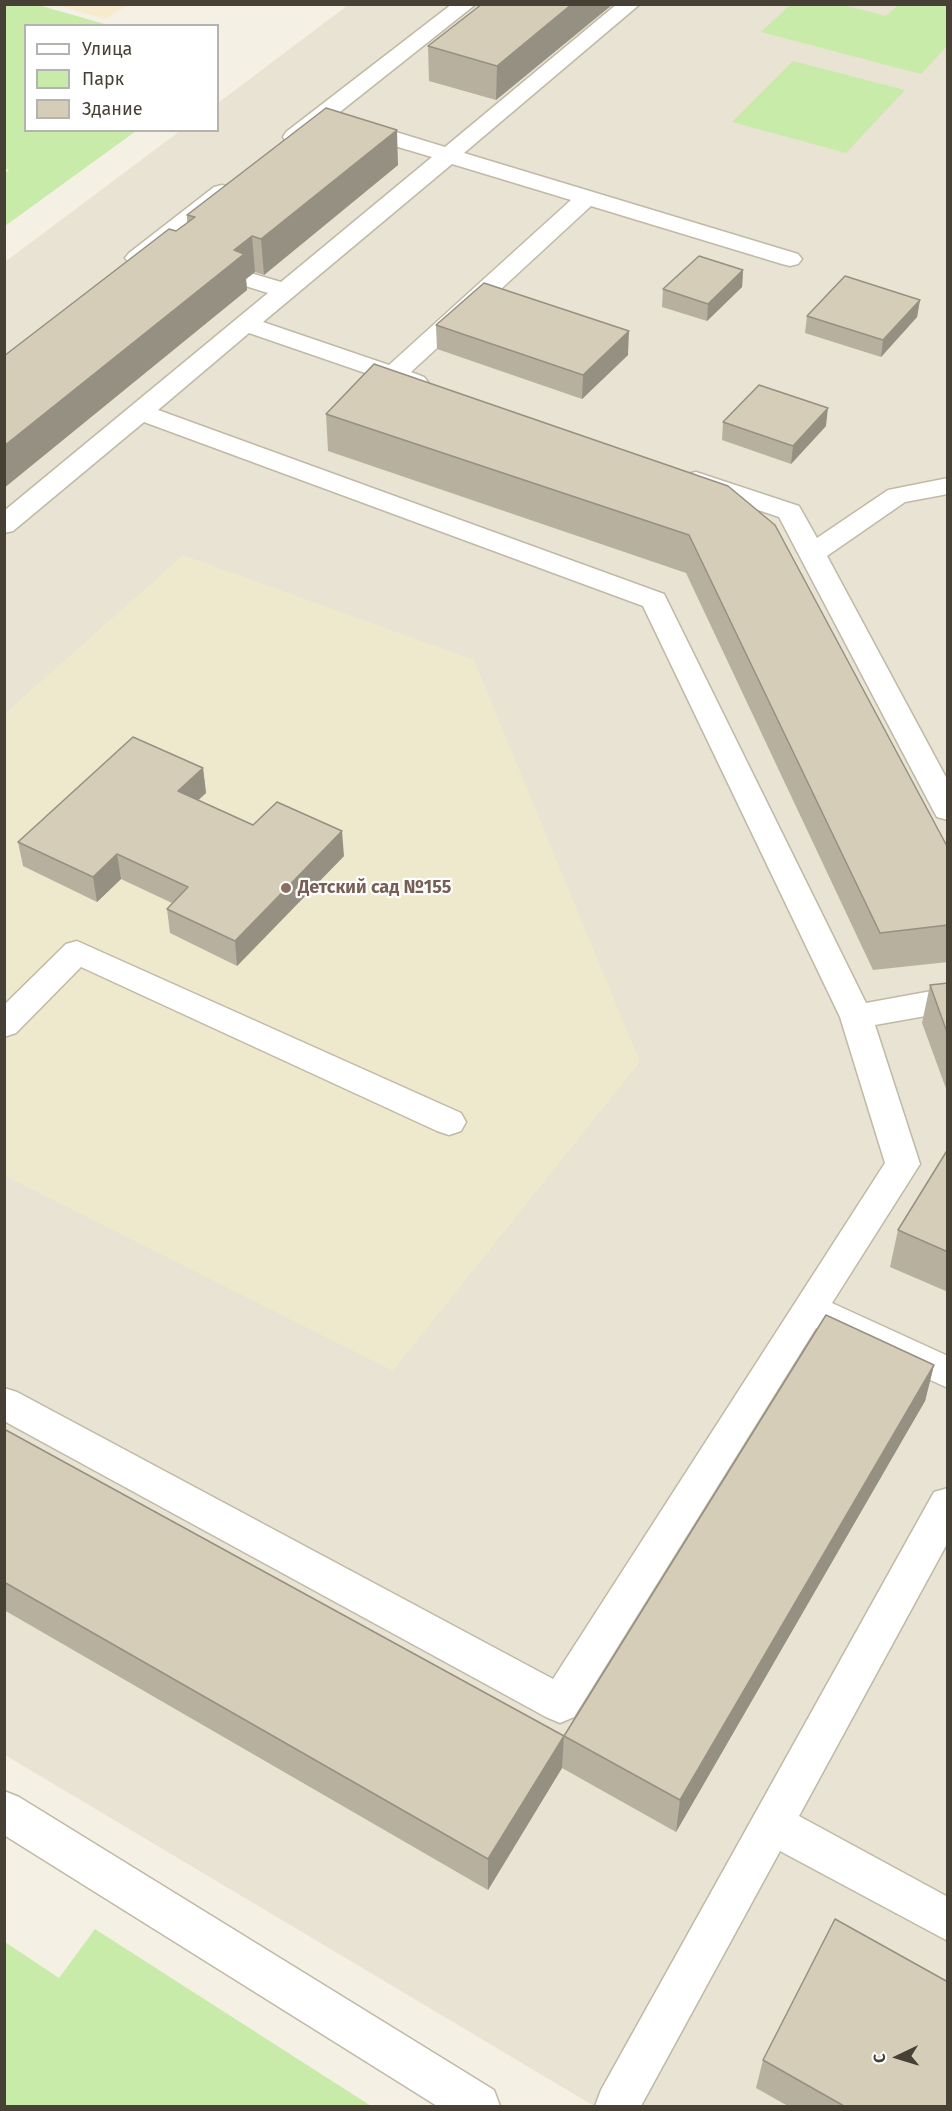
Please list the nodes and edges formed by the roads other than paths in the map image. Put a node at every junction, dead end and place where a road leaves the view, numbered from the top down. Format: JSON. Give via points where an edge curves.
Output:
{"nodes":[{"id":1,"x":466,"y":4,"type":"edge"},
{"id":2,"x":630,"y":4,"type":"edge"},
{"id":3,"x":321,"y":116,"type":"junction"},
{"id":4,"x":274,"y":153,"type":"edge"},
{"id":5,"x":449,"y":155,"type":"junction"},
{"id":6,"x":236,"y":182,"type":"edge"},
{"id":7,"x":588,"y":197,"type":"junction"},
{"id":8,"x":152,"y":247,"type":"junction"},
{"id":9,"x":174,"y":254,"type":"edge"},
{"id":10,"x":790,"y":259,"type":"dead end"},
{"id":11,"x":124,"y":268,"type":"edge"},
{"id":12,"x":247,"y":279,"type":"edge"},
{"id":13,"x":285,"y":291,"type":"junction"},
{"id":14,"x":246,"y":324,"type":"junction"},
{"id":15,"x":393,"y":375,"type":"junction"},
{"id":16,"x":437,"y":390,"type":"edge"},
{"id":17,"x":141,"y":412,"type":"junction"},
{"id":18,"x":668,"y":470,"type":"edge"},
{"id":19,"x":948,"y":486,"type":"edge"},
{"id":20,"x":4,"y":525,"type":"edge"},
{"id":21,"x":811,"y":554,"type":"junction"},
{"id":22,"x":948,"y":810,"type":"edge"},
{"id":23,"x":948,"y":1000,"type":"edge"},
{"id":24,"x":856,"y":1017,"type":"junction"},
{"id":25,"x":4,"y":1025,"type":"edge"},
{"id":26,"x":449,"y":1122,"type":"dead end"},
{"id":27,"x":809,"y":1309,"type":"junction"},
{"id":28,"x":948,"y":1373,"type":"edge"},
{"id":29,"x":4,"y":1403,"type":"edge"},
{"id":30,"x":948,"y":1504,"type":"edge"},
{"id":31,"x":4,"y":1811,"type":"edge"},
{"id":32,"x":772,"y":1824,"type":"junction"},
{"id":33,"x":948,"y":1920,"type":"edge"},
{"id":34,"x":478,"y":2106,"type":"edge"},
{"id":35,"x":617,"y":2106,"type":"edge"}],
"edges":[{"from":1,"to":3,"type":"street"},
{"from":2,"to":5,"type":"street"},
{"from":3,"to":4,"type":"street"},
{"from":3,"to":5,"type":"street"},
{"from":5,"to":7,"type":"street"},
{"from":5,"to":13,"type":"street"},
{"from":6,"to":8,"type":"street"},
{"from":7,"to":10,"type":"street"},
{"from":7,"to":15,"type":"street"},
{"from":8,"to":9,"type":"street"},
{"from":8,"to":11,"type":"street"},
{"from":12,"to":13,"type":"street"},
{"from":13,"to":14,"type":"street"},
{"from":14,"to":15,"type":"street"},
{"from":14,"to":17,"type":"street"},
{"from":15,"to":16,"type":"street"},
{"from":17,"to":20,"type":"street"},
{"from":17,"to":24,"type":"street","via":[[654,600]]},
{"from":18,"to":21,"type":"street","via":[[790,512]]},
{"from":19,"to":21,"type":"street","via":[[897,496]]},
{"from":21,"to":22,"type":"street"},
{"from":23,"to":24,"type":"street"},
{"from":24,"to":27,"type":"street","via":[[903,1164]]},
{"from":25,"to":26,"type":"street","via":[[77,952]]},
{"from":27,"to":28,"type":"street"},
{"from":27,"to":29,"type":"street","via":[[560,1704]]},
{"from":30,"to":32,"type":"street"},
{"from":31,"to":34,"type":"street"},
{"from":32,"to":33,"type":"street"},
{"from":32,"to":35,"type":"street"}]}
